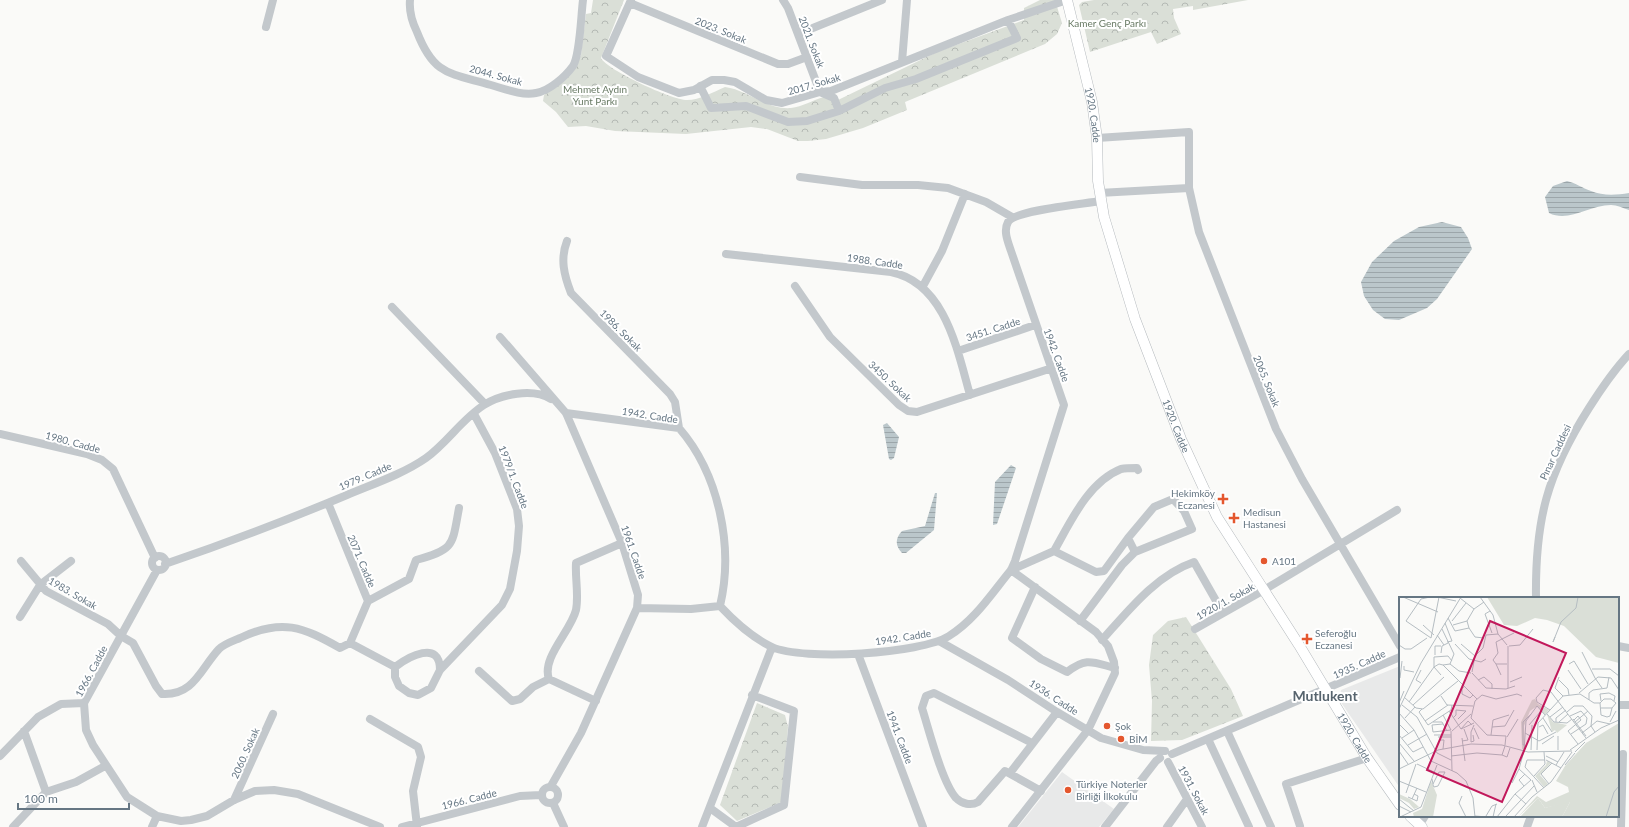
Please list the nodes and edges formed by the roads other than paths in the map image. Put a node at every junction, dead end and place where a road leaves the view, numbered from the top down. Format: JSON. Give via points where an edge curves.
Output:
{"nodes":[{"id":1,"x":273,"y":0,"type":"edge"},
{"id":2,"x":410,"y":0,"type":"edge"},
{"id":3,"x":583,"y":0,"type":"edge"},
{"id":4,"x":783,"y":0,"type":"edge"},
{"id":5,"x":882,"y":0,"type":"edge"},
{"id":6,"x":907,"y":0,"type":"edge"},
{"id":7,"x":1067,"y":0,"type":"edge"},
{"id":8,"x":630,"y":1,"type":"edge"},
{"id":9,"x":1008,"y":20,"type":"junction"},
{"id":10,"x":266,"y":28,"type":"dead end"},
{"id":11,"x":798,"y":34,"type":"junction"},
{"id":12,"x":807,"y":57,"type":"junction"},
{"id":13,"x":902,"y":62,"type":"junction"},
{"id":14,"x":700,"y":86,"type":"junction"},
{"id":15,"x":820,"y":92,"type":"junction"},
{"id":16,"x":839,"y":111,"type":"junction"},
{"id":17,"x":1097,"y":138,"type":"junction"},
{"id":18,"x":800,"y":177,"type":"dead end"},
{"id":19,"x":1189,"y":188,"type":"junction"},
{"id":20,"x":965,"y":194,"type":"junction"},
{"id":21,"x":1100,"y":197,"type":"junction"},
{"id":22,"x":1012,"y":217,"type":"junction"},
{"id":23,"x":567,"y":241,"type":"dead end"},
{"id":24,"x":726,"y":254,"type":"dead end"},
{"id":25,"x":795,"y":286,"type":"dead end"},
{"id":26,"x":923,"y":286,"type":"junction"},
{"id":27,"x":392,"y":307,"type":"dead end"},
{"id":28,"x":1036,"y":325,"type":"junction"},
{"id":29,"x":500,"y":337,"type":"dead end"},
{"id":30,"x":958,"y":351,"type":"junction"},
{"id":31,"x":1629,"y":354,"type":"edge"},
{"id":32,"x":1052,"y":368,"type":"junction"},
{"id":33,"x":970,"y":395,"type":"junction"},
{"id":34,"x":556,"y":402,"type":"junction"},
{"id":35,"x":485,"y":404,"type":"junction"},
{"id":36,"x":566,"y":413,"type":"junction"},
{"id":37,"x":474,"y":414,"type":"junction"},
{"id":38,"x":679,"y":428,"type":"junction"},
{"id":39,"x":0,"y":434,"type":"edge"},
{"id":40,"x":1138,"y":470,"type":"dead end"},
{"id":41,"x":328,"y":503,"type":"junction"},
{"id":42,"x":459,"y":508,"type":"dead end"},
{"id":43,"x":1397,"y":510,"type":"dead end"},
{"id":44,"x":1128,"y":538,"type":"junction"},
{"id":45,"x":622,"y":543,"type":"junction"},
{"id":46,"x":1340,"y":544,"type":"junction"},
{"id":47,"x":1054,"y":551,"type":"junction"},
{"id":48,"x":1135,"y":552,"type":"junction"},
{"id":49,"x":155,"y":558,"type":"junction"},
{"id":50,"x":21,"y":560,"type":"dead end"},
{"id":51,"x":71,"y":562,"type":"dead end"},
{"id":52,"x":166,"y":564,"type":"junction"},
{"id":53,"x":157,"y":570,"type":"junction"},
{"id":54,"x":1011,"y":570,"type":"junction"},
{"id":55,"x":40,"y":585,"type":"junction"},
{"id":56,"x":1035,"y":587,"type":"junction"},
{"id":57,"x":1264,"y":590,"type":"junction"},
{"id":58,"x":1534,"y":597,"type":"edge"},
{"id":59,"x":368,"y":601,"type":"junction"},
{"id":60,"x":720,"y":606,"type":"junction"},
{"id":61,"x":638,"y":608,"type":"junction"},
{"id":62,"x":1223,"y":613,"type":"junction"},
{"id":63,"x":20,"y":617,"type":"dead end"},
{"id":64,"x":1080,"y":621,"type":"junction"},
{"id":65,"x":1195,"y":629,"type":"dead end"},
{"id":66,"x":121,"y":636,"type":"junction"},
{"id":67,"x":1102,"y":640,"type":"junction"},
{"id":68,"x":939,"y":642,"type":"junction"},
{"id":69,"x":1399,"y":644,"type":"edge"},
{"id":70,"x":347,"y":645,"type":"junction"},
{"id":71,"x":772,"y":646,"type":"junction"},
{"id":72,"x":1619,"y":646,"type":"edge"},
{"id":73,"x":1629,"y":648,"type":"edge"},
{"id":74,"x":858,"y":654,"type":"junction"},
{"id":75,"x":1399,"y":657,"type":"edge"},
{"id":76,"x":395,"y":667,"type":"junction"},
{"id":77,"x":1115,"y":668,"type":"junction"},
{"id":78,"x":440,"y":670,"type":"junction"},
{"id":79,"x":479,"y":671,"type":"dead end"},
{"id":80,"x":549,"y":679,"type":"junction"},
{"id":81,"x":1326,"y":689,"type":"junction"},
{"id":82,"x":752,"y":695,"type":"junction"},
{"id":83,"x":596,"y":701,"type":"junction"},
{"id":84,"x":84,"y":703,"type":"junction"},
{"id":85,"x":1057,"y":712,"type":"junction"},
{"id":86,"x":273,"y":714,"type":"dead end"},
{"id":87,"x":370,"y":719,"type":"dead end"},
{"id":88,"x":1088,"y":730,"type":"junction"},
{"id":89,"x":24,"y":731,"type":"junction"},
{"id":90,"x":1227,"y":731,"type":"junction"},
{"id":91,"x":1208,"y":739,"type":"junction"},
{"id":92,"x":1032,"y":743,"type":"junction"},
{"id":93,"x":1623,"y":754,"type":"edge"},
{"id":94,"x":0,"y":756,"type":"edge"},
{"id":95,"x":1166,"y":756,"type":"junction"},
{"id":96,"x":1367,"y":758,"type":"junction"},
{"id":97,"x":105,"y":766,"type":"junction"},
{"id":98,"x":1010,"y":774,"type":"junction"},
{"id":99,"x":551,"y":786,"type":"junction"},
{"id":100,"x":1041,"y":791,"type":"junction"},
{"id":101,"x":46,"y":792,"type":"junction"},
{"id":102,"x":541,"y":795,"type":"junction"},
{"id":103,"x":1187,"y":799,"type":"junction"},
{"id":104,"x":234,"y":800,"type":"junction"},
{"id":105,"x":553,"y":803,"type":"junction"},
{"id":106,"x":1399,"y":804,"type":"edge"},
{"id":107,"x":710,"y":808,"type":"junction"},
{"id":108,"x":157,"y":816,"type":"junction"},
{"id":109,"x":1411,"y":817,"type":"edge"},
{"id":110,"x":1531,"y":817,"type":"edge"},
{"id":111,"x":182,"y":824,"type":"edge"},
{"id":112,"x":1421,"y":824,"type":"edge"},
{"id":113,"x":416,"y":825,"type":"edge"},
{"id":114,"x":1300,"y":826,"type":"dead end"},
{"id":115,"x":13,"y":827,"type":"edge"},
{"id":116,"x":152,"y":827,"type":"edge"},
{"id":117,"x":380,"y":827,"type":"edge"},
{"id":118,"x":402,"y":827,"type":"edge"},
{"id":119,"x":564,"y":827,"type":"edge"},
{"id":120,"x":702,"y":827,"type":"edge"},
{"id":121,"x":923,"y":827,"type":"edge"},
{"id":122,"x":1012,"y":827,"type":"edge"},
{"id":123,"x":1105,"y":827,"type":"edge"},
{"id":124,"x":1168,"y":827,"type":"edge"},
{"id":125,"x":1202,"y":827,"type":"edge"},
{"id":126,"x":1249,"y":827,"type":"edge"},
{"id":127,"x":1271,"y":827,"type":"edge"},
{"id":128,"x":1527,"y":827,"type":"edge"},
{"id":129,"x":1621,"y":827,"type":"edge"}],
"edges":[{"from":1,"to":10,"type":"street"},
{"from":2,"to":3,"type":"street","name":"2044. Sokak","via":[[409,8],[414,25],[424,50],[435,64],[446,72],[530,94],[552,86],[573,66],[577,54]]},
{"from":4,"to":11,"type":"street","name":"2021. Sokak"},
{"from":5,"to":11,"type":"street"},
{"from":6,"to":13,"type":"street"},
{"from":7,"to":9,"type":"street","name":"2017. Sokak"},
{"from":7,"to":17,"type":"main road","name":"1920. Cadde","via":[[1089,83]]},
{"from":8,"to":12,"type":"street","name":"2023. Sokak","via":[[778,64],[788,64]]},
{"from":8,"to":14,"type":"street","name":"2017. Sokak","via":[[606,56],[638,77],[678,93]]},
{"from":9,"to":13,"type":"street","name":"2017. Sokak"},
{"from":9,"to":16,"type":"street","via":[[1017,38],[916,79],[885,88]]},
{"from":11,"to":12,"type":"street","name":"2021. Sokak"},
{"from":12,"to":15,"type":"street","name":"2021. Sokak"},
{"from":13,"to":15,"type":"street","name":"2017. Sokak","via":[[831,91]]},
{"from":14,"to":15,"type":"street","name":"2017. Sokak","via":[[712,80],[735,82],[766,100],[782,103]]},
{"from":14,"to":16,"type":"street","via":[[711,108],[746,106],[788,122],[807,121]]},
{"from":15,"to":16,"type":"street","via":[[834,98]]},
{"from":17,"to":19,"type":"street","name":"2065. Sokak","via":[[1189,132]]},
{"from":17,"to":21,"type":"main road","name":"1920. Cadde"},
{"from":18,"to":20,"type":"street","via":[[862,185],[948,188]]},
{"from":19,"to":21,"type":"street"},
{"from":19,"to":46,"type":"street","name":"2065. Sokak","via":[[1199,232],[1266,407],[1287,452]]},
{"from":20,"to":22,"type":"street","via":[[986,202]]},
{"from":20,"to":26,"type":"street","via":[[942,251]]},
{"from":21,"to":22,"type":"street"},
{"from":21,"to":57,"type":"main road","name":"1920. Cadde","via":[[1135,319],[1183,445],[1217,517]]},
{"from":22,"to":28,"type":"street","name":"1942. Cadde","via":[[1006,226],[1006,237]]},
{"from":23,"to":38,"type":"street","name":"1986. Sokak","via":[[562,254],[571,292],[670,394],[675,402]]},
{"from":24,"to":26,"type":"street","name":"1988. Cadde","via":[[891,272],[913,279]]},
{"from":25,"to":33,"type":"street","name":"3450. Sokak","via":[[830,337],[904,409],[917,412]]},
{"from":26,"to":30,"type":"street","name":"1988. Cadde","via":[[939,308]]},
{"from":27,"to":35,"type":"street"},
{"from":28,"to":30,"type":"street","name":"3451. Cadde"},
{"from":28,"to":32,"type":"street","name":"1942. Cadde"},
{"from":29,"to":34,"type":"street","name":"1961. Cadde"},
{"from":30,"to":33,"type":"street","name":"1988. Cadde"},
{"from":31,"to":58,"type":"street","name":"Pınar Caddesi","via":[[1608,380],[1580,423],[1551,482],[1539,533]]},
{"from":32,"to":33,"type":"street","name":"3450. Sokak"},
{"from":32,"to":54,"type":"street","name":"1942. Cadde","via":[[1064,405]]},
{"from":34,"to":35,"type":"street","name":"1979. Cadde","via":[[544,395],[529,393],[513,394]]},
{"from":34,"to":36,"type":"street","name":"1961. Cadde"},
{"from":35,"to":37,"type":"street","name":"1979. Cadde"},
{"from":36,"to":38,"type":"street","name":"1942. Cadde"},
{"from":36,"to":45,"type":"street","name":"1961. Cadde"},
{"from":37,"to":41,"type":"street","name":"1979. Cadde","via":[[426,458],[392,476]]},
{"from":37,"to":78,"type":"street","name":"1979/1. Cadde","via":[[495,453],[517,509],[517,551],[510,589],[502,605]]},
{"from":38,"to":60,"type":"street","name":"1942. Cadde","via":[[691,441],[704,467],[721,518],[726,572]]},
{"from":39,"to":49,"type":"street","name":"1980. Cadde","via":[[87,454],[102,460],[113,470]]},
{"from":40,"to":47,"type":"street","via":[[1122,469],[1103,479],[1071,521]]},
{"from":41,"to":52,"type":"street","name":"1979. Cadde"},
{"from":41,"to":59,"type":"street","name":"2071. Cadde"},
{"from":42,"to":59,"type":"street","via":[[450,546],[416,560],[409,579]]},
{"from":43,"to":46,"type":"street","name":"1920/1. Sokak"},
{"from":44,"to":47,"type":"street","via":[[1104,571],[1096,572]]},
{"from":44,"to":48,"type":"street"},
{"from":44,"to":48,"type":"street","via":[[1154,507],[1173,499],[1184,511],[1192,529]]},
{"from":45,"to":61,"type":"street","name":"1961. Cadde","via":[[638,595]]},
{"from":45,"to":80,"type":"street","via":[[576,563],[576,610],[547,666]]},
{"from":46,"to":57,"type":"street","name":"1920/1. Sokak"},
{"from":46,"to":69,"type":"street","name":"2065. Sokak"},
{"from":47,"to":54,"type":"street"},
{"from":48,"to":64,"type":"street","via":[[1122,565]]},
{"from":49,"to":52,"type":"street","via":[[163,558]]},
{"from":49,"to":53,"type":"street","via":[[152,564]]},
{"from":50,"to":55,"type":"street","name":"1983. Sokak"},
{"from":51,"to":55,"type":"street"},
{"from":52,"to":53,"type":"street"},
{"from":53,"to":66,"type":"street","name":"1966. Cadde"},
{"from":54,"to":56,"type":"street"},
{"from":54,"to":68,"type":"street","name":"1942. Cadde","via":[[968,622]]},
{"from":55,"to":63,"type":"street"},
{"from":55,"to":66,"type":"street","name":"1983. Sokak","via":[[108,624]]},
{"from":56,"to":64,"type":"street"},
{"from":56,"to":77,"type":"street","via":[[1012,638],[1041,659],[1067,672],[1080,663],[1091,662]]},
{"from":57,"to":62,"type":"street","name":"1920/1. Sokak"},
{"from":57,"to":81,"type":"main road","name":"1920. Cadde"},
{"from":59,"to":70,"type":"street","name":"2071. Cadde"},
{"from":60,"to":61,"type":"street","via":[[691,609]]},
{"from":60,"to":71,"type":"street","name":"1942. Cadde","via":[[749,631]]},
{"from":61,"to":83,"type":"street"},
{"from":62,"to":65,"type":"street","name":"1920/1. Sokak"},
{"from":62,"to":67,"type":"street","via":[[1194,562],[1180,567],[1156,585],[1136,602]]},
{"from":64,"to":67,"type":"street"},
{"from":66,"to":70,"type":"street","name":"1983. Sokak","via":[[133,643],[162,694],[183,691],[192,684],[219,649],[245,635],[269,628],[290,626],[310,631],[340,648]]},
{"from":66,"to":84,"type":"street","name":"1966. Cadde"},
{"from":67,"to":77,"type":"street","via":[[1108,646]]},
{"from":68,"to":74,"type":"street","name":"1942. Cadde"},
{"from":68,"to":85,"type":"street","name":"1936. Cadde","via":[[1008,680]]},
{"from":70,"to":76,"type":"street"},
{"from":71,"to":74,"type":"street","name":"1942. Cadde","via":[[791,651]]},
{"from":71,"to":82,"type":"street"},
{"from":72,"to":73,"type":"street"},
{"from":74,"to":121,"type":"street","name":"1941. Cadde"},
{"from":75,"to":81,"type":"street","name":"1935. Cadde"},
{"from":76,"to":78,"type":"street","via":[[417,653],[427,652],[436,657],[440,663]]},
{"from":76,"to":78,"type":"street","via":[[398,686],[409,694],[418,695],[431,688]]},
{"from":77,"to":88,"type":"street"},
{"from":79,"to":80,"type":"street","via":[[512,701],[520,699],[533,687]]},
{"from":80,"to":83,"type":"street"},
{"from":81,"to":90,"type":"street","name":"1936. Cadde"},
{"from":81,"to":96,"type":"main road","name":"1920. Cadde"},
{"from":82,"to":107,"type":"street"},
{"from":82,"to":107,"type":"street","via":[[794,711],[784,805],[736,827]]},
{"from":83,"to":99,"type":"street"},
{"from":84,"to":89,"type":"street","via":[[61,704],[38,717]]},
{"from":84,"to":97,"type":"street","name":"1966. Cadde","via":[[86,730]]},
{"from":85,"to":88,"type":"street","name":"1936. Cadde"},
{"from":85,"to":92,"type":"street"},
{"from":86,"to":104,"type":"street","name":"2060. Sokak"},
{"from":87,"to":113,"type":"street","via":[[418,747],[421,757],[413,791]]},
{"from":88,"to":95,"type":"street","name":"1936. Cadde","via":[[1101,738]]},
{"from":88,"to":100,"type":"street"},
{"from":89,"to":94,"type":"street"},
{"from":89,"to":101,"type":"street"},
{"from":90,"to":91,"type":"street","name":"1936. Cadde"},
{"from":90,"to":127,"type":"street"},
{"from":91,"to":95,"type":"street","name":"1936. Cadde"},
{"from":91,"to":126,"type":"street"},
{"from":92,"to":98,"type":"street"},
{"from":92,"to":98,"type":"street","via":[[934,693],[926,696],[922,708],[948,786],[957,798],[965,804],[978,802],[1005,771]]},
{"from":93,"to":129,"type":"street"},
{"from":95,"to":103,"type":"street","name":"1931. Sokak"},
{"from":95,"to":123,"type":"street","via":[[1156,761]]},
{"from":96,"to":106,"type":"main road","name":"1920. Cadde"},
{"from":96,"to":114,"type":"street","via":[[1286,784]]},
{"from":97,"to":101,"type":"street","via":[[76,782]]},
{"from":97,"to":108,"type":"street","name":"1966. Cadde","via":[[127,797]]},
{"from":98,"to":100,"type":"street"},
{"from":99,"to":102,"type":"street","via":[[546,787]]},
{"from":99,"to":105,"type":"street","via":[[558,794]]},
{"from":100,"to":122,"type":"street"},
{"from":101,"to":115,"type":"street"},
{"from":102,"to":105,"type":"street","via":[[545,802]]},
{"from":102,"to":113,"type":"street","name":"1966. Cadde","via":[[520,796]]},
{"from":103,"to":124,"type":"street"},
{"from":103,"to":125,"type":"street","name":"1931. Sokak"},
{"from":104,"to":111,"type":"street","name":"1966. Cadde","via":[[207,816]]},
{"from":104,"to":117,"type":"street","name":"1966. Cadde","via":[[255,791],[274,790],[298,794]]},
{"from":105,"to":119,"type":"street"},
{"from":107,"to":120,"type":"street"},
{"from":108,"to":111,"type":"street","name":"1966. Cadde"},
{"from":108,"to":116,"type":"street"},
{"from":109,"to":112,"type":"main road"},
{"from":110,"to":128,"type":"street"},
{"from":113,"to":118,"type":"street","name":"1966. Cadde"}]}
